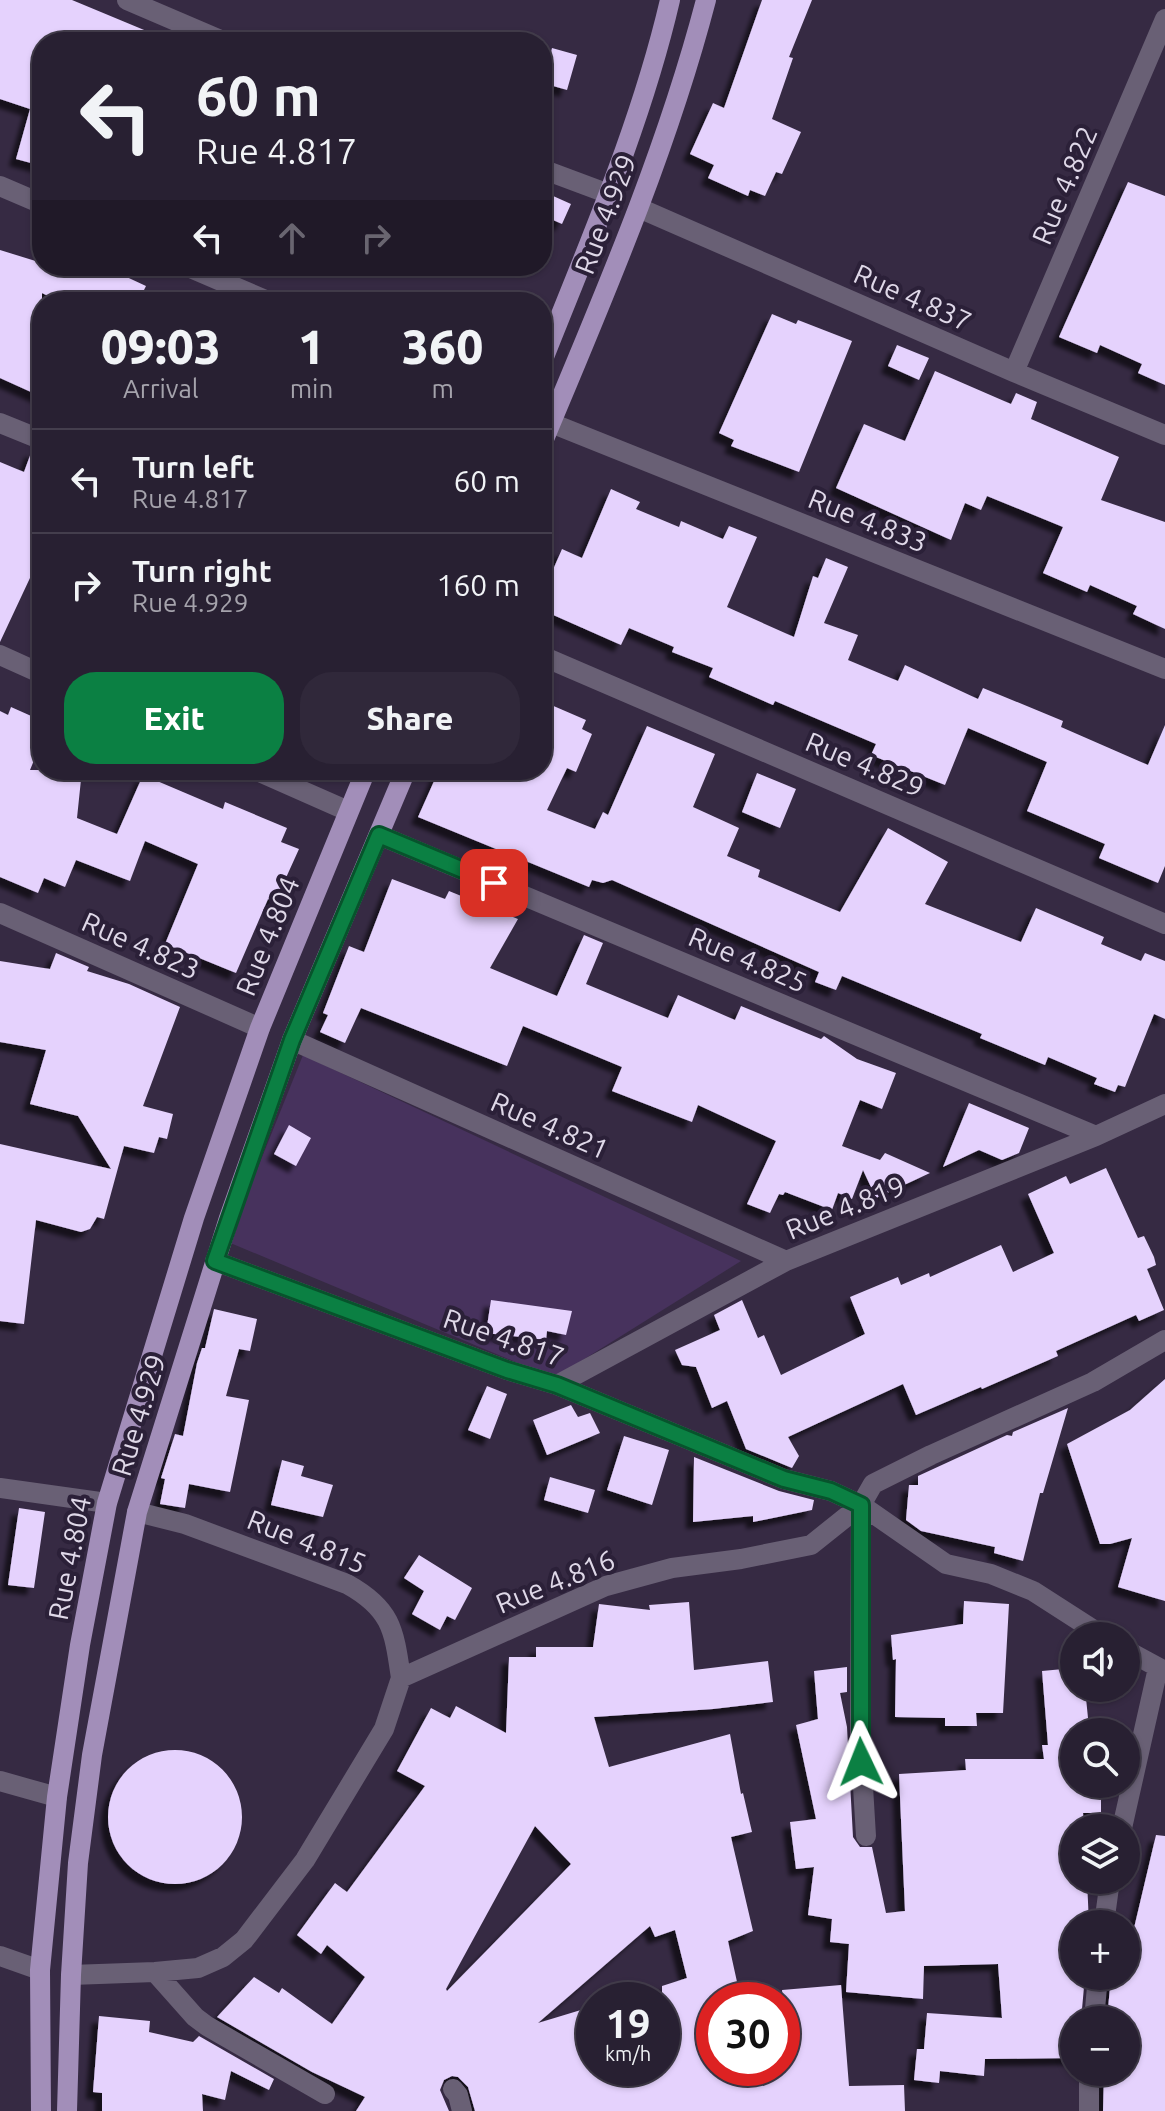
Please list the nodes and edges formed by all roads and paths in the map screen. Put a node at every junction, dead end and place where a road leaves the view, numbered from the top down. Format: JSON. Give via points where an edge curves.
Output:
{"nodes":[{"id":1,"x":127,"y":0,"type":"edge"},
{"id":2,"x":670,"y":0,"type":"edge"},
{"id":3,"x":706,"y":0,"type":"edge"},
{"id":4,"x":1165,"y":19,"type":"edge"},
{"id":5,"x":202,"y":32,"type":"edge"},
{"id":6,"x":552,"y":173,"type":"edge"},
{"id":7,"x":0,"y":186,"type":"edge"},
{"id":8,"x":609,"y":194,"type":"junction"},
{"id":9,"x":32,"y":200,"type":"edge"},
{"id":10,"x":639,"y":208,"type":"junction"},
{"id":11,"x":209,"y":276,"type":"edge"},
{"id":12,"x":247,"y":292,"type":"edge"},
{"id":13,"x":552,"y":337,"type":"edge"},
{"id":14,"x":1014,"y":372,"type":"junction"},
{"id":15,"x":552,"y":421,"type":"edge"},
{"id":16,"x":0,"y":423,"type":"edge"},
{"id":17,"x":552,"y":423,"type":"edge"},
{"id":18,"x":1165,"y":435,"type":"edge"},
{"id":19,"x":32,"y":436,"type":"edge"},
{"id":20,"x":0,"y":655,"type":"edge"},
{"id":21,"x":552,"y":660,"type":"edge"},
{"id":22,"x":32,"y":669,"type":"edge"},
{"id":23,"x":1165,"y":669,"type":"edge"},
{"id":24,"x":278,"y":780,"type":"edge"},
{"id":25,"x":362,"y":780,"type":"edge"},
{"id":26,"x":402,"y":780,"type":"edge"},
{"id":27,"x":348,"y":811,"type":"junction"},
{"id":28,"x":379,"y":835,"type":"junction"},
{"id":29,"x":0,"y":913,"type":"edge"},
{"id":30,"x":1165,"y":924,"type":"edge"},
{"id":31,"x":260,"y":1028,"type":"junction"},
{"id":32,"x":292,"y":1040,"type":"junction"},
{"id":33,"x":1165,"y":1104,"type":"edge"},
{"id":34,"x":1096,"y":1136,"type":"junction"},
{"id":35,"x":215,"y":1261,"type":"junction"},
{"id":36,"x":786,"y":1261,"type":"junction"},
{"id":37,"x":1165,"y":1340,"type":"edge"},
{"id":38,"x":557,"y":1385,"type":"junction"},
{"id":39,"x":0,"y":1488,"type":"edge"},
{"id":40,"x":107,"y":1503,"type":"junction"},
{"id":41,"x":861,"y":1505,"type":"junction"},
{"id":42,"x":137,"y":1512,"type":"junction"},
{"id":43,"x":1081,"y":1622,"type":"edge"},
{"id":44,"x":1140,"y":1658,"type":"edge"},
{"id":45,"x":1162,"y":1670,"type":"edge"},
{"id":46,"x":401,"y":1678,"type":"junction"},
{"id":47,"x":0,"y":1781,"type":"edge"},
{"id":48,"x":57,"y":1797,"type":"junction"},
{"id":49,"x":1126,"y":1814,"type":"edge"},
{"id":50,"x":866,"y":1836,"type":"dead end"},
{"id":51,"x":0,"y":1956,"type":"edge"},
{"id":52,"x":40,"y":1970,"type":"junction"},
{"id":53,"x":155,"y":1972,"type":"junction"},
{"id":54,"x":71,"y":1975,"type":"junction"},
{"id":55,"x":1089,"y":2086,"type":"edge"},
{"id":56,"x":453,"y":2089,"type":"dead end"},
{"id":57,"x":325,"y":2094,"type":"dead end"},
{"id":58,"x":41,"y":2111,"type":"edge"},
{"id":59,"x":67,"y":2111,"type":"edge"},
{"id":60,"x":462,"y":2111,"type":"edge"},
{"id":61,"x":1089,"y":2111,"type":"edge"}],
"edges":[{"from":1,"to":5,"type":"street"},
{"from":2,"to":8,"type":"main road"},
{"from":3,"to":10,"type":"main road","name":"Rue 4.929"},
{"from":4,"to":14,"type":"street","name":"Rue 4.822"},
{"from":6,"to":8,"type":"street"},
{"from":7,"to":9,"type":"street"},
{"from":8,"to":13,"type":"main road"},
{"from":10,"to":14,"type":"street","name":"Rue 4.837"},
{"from":10,"to":15,"type":"main road","name":"Rue 4.929"},
{"from":11,"to":12,"type":"street"},
{"from":14,"to":18,"type":"street","name":"Rue 4.837"},
{"from":16,"to":19,"type":"street"},
{"from":17,"to":23,"type":"street","name":"Rue 4.833"},
{"from":20,"to":22,"type":"street"},
{"from":21,"to":30,"type":"street","name":"Rue 4.829"},
{"from":24,"to":27,"type":"street"},
{"from":25,"to":27,"type":"main road","name":"Rue 4.804"},
{"from":26,"to":28,"type":"main road","name":"Rue 4.929"},
{"from":27,"to":31,"type":"main road","name":"Rue 4.804"},
{"from":28,"to":32,"type":"main road","name":"Rue 4.929"},
{"from":28,"to":34,"type":"street","name":"Rue 4.825"},
{"from":29,"to":31,"type":"street","name":"Rue 4.823"},
{"from":31,"to":40,"type":"main road","name":"Rue 4.804","via":[[194,1218]]},
{"from":32,"to":35,"type":"main road","name":"Rue 4.929"},
{"from":32,"to":36,"type":"street","name":"Rue 4.821"},
{"from":33,"to":34,"type":"street","name":"Rue 4.819"},
{"from":34,"to":36,"type":"street","name":"Rue 4.819"},
{"from":35,"to":38,"type":"street","name":"Rue 4.817"},
{"from":35,"to":42,"type":"main road","name":"Rue 4.929"},
{"from":36,"to":38,"type":"street","name":"Rue 4.819"},
{"from":37,"to":41,"type":"street","name":"Rue 4.816","via":[[1093,1382],[873,1484]]},
{"from":38,"to":41,"type":"street","name":"Rue 4.817","via":[[784,1479]]},
{"from":39,"to":40,"type":"street"},
{"from":40,"to":48,"type":"main road","name":"Rue 4.804"},
{"from":41,"to":43,"type":"street","name":"Rue 4.817","via":[[946,1564],[1033,1591]]},
{"from":41,"to":46,"type":"street","name":"Rue 4.816","via":[[811,1545],[672,1568],[606,1586]]},
{"from":41,"to":50,"type":"street","via":[[860,1737]]},
{"from":42,"to":46,"type":"street","name":"Rue 4.815","via":[[185,1524],[371,1597],[387,1617]]},
{"from":42,"to":54,"type":"main road","name":"Rue 4.929","via":[[92,1755]]},
{"from":44,"to":45,"type":"street"},
{"from":45,"to":49,"type":"street"},
{"from":46,"to":53,"type":"street","via":[[376,1743],[305,1860],[244,1940],[198,1968]]},
{"from":47,"to":48,"type":"street"},
{"from":48,"to":52,"type":"main road","name":"Rue 4.804"},
{"from":51,"to":52,"type":"street"},
{"from":52,"to":58,"type":"main road","name":"Rue 4.804"},
{"from":53,"to":54,"type":"street"},
{"from":53,"to":57,"type":"street","via":[[207,2026]]},
{"from":54,"to":59,"type":"main road","name":"Rue 4.929"},
{"from":55,"to":61,"type":"street"},
{"from":56,"to":60,"type":"street"}]}
